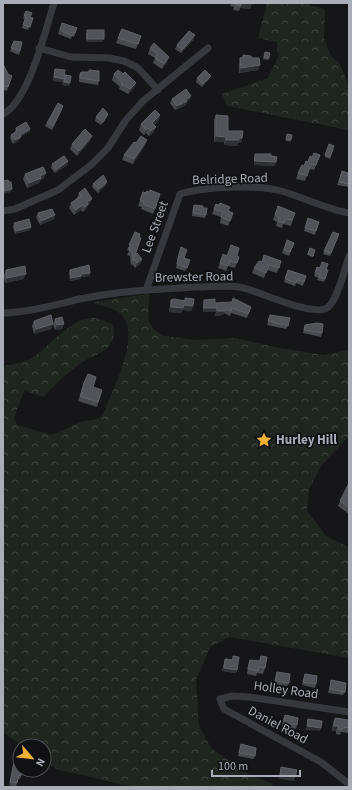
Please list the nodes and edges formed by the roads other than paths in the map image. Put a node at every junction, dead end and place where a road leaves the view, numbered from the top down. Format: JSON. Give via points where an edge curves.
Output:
{"nodes":[{"id":1,"x":54,"y":3,"type":"edge"},
{"id":2,"x":39,"y":48,"type":"junction"},
{"id":3,"x":208,"y":48,"type":"dead end"},
{"id":4,"x":158,"y":90,"type":"junction"},
{"id":5,"x":3,"y":114,"type":"edge"},
{"id":6,"x":180,"y":194,"type":"joint"},
{"id":7,"x":3,"y":211,"type":"edge"},
{"id":8,"x":349,"y":213,"type":"edge"},
{"id":9,"x":349,"y":256,"type":"edge"},
{"id":10,"x":146,"y":290,"type":"junction"},
{"id":11,"x":3,"y":313,"type":"edge"},
{"id":12,"x":220,"y":699,"type":"joint"},
{"id":13,"x":349,"y":712,"type":"edge"},
{"id":14,"x":349,"y":784,"type":"edge"}],
"edges":[{"from":1,"to":2,"type":"street"},
{"from":2,"to":4,"type":"street","via":[[71,57],[124,61],[138,68]]},
{"from":2,"to":5,"type":"street","via":[[18,102]]},
{"from":3,"to":4,"type":"street"},
{"from":4,"to":7,"type":"street","via":[[143,101],[126,120],[108,148],[91,165],[58,190],[15,209]]},
{"from":6,"to":8,"type":"street","name":"Belridge Road","via":[[192,190],[255,187],[278,190]]},
{"from":6,"to":10,"type":"street","name":"Lee Street"},
{"from":9,"to":10,"type":"street","name":"Brewster Road","via":[[338,292],[328,308],[319,311],[307,310],[240,287]]},
{"from":10,"to":11,"type":"street","name":"Brewster Road","via":[[81,299],[35,311]]},
{"from":12,"to":13,"type":"street","name":"Holley Road","via":[[232,696],[249,697]]},
{"from":12,"to":14,"type":"street","name":"Daniel Road","via":[[224,709],[321,762]]}]}
